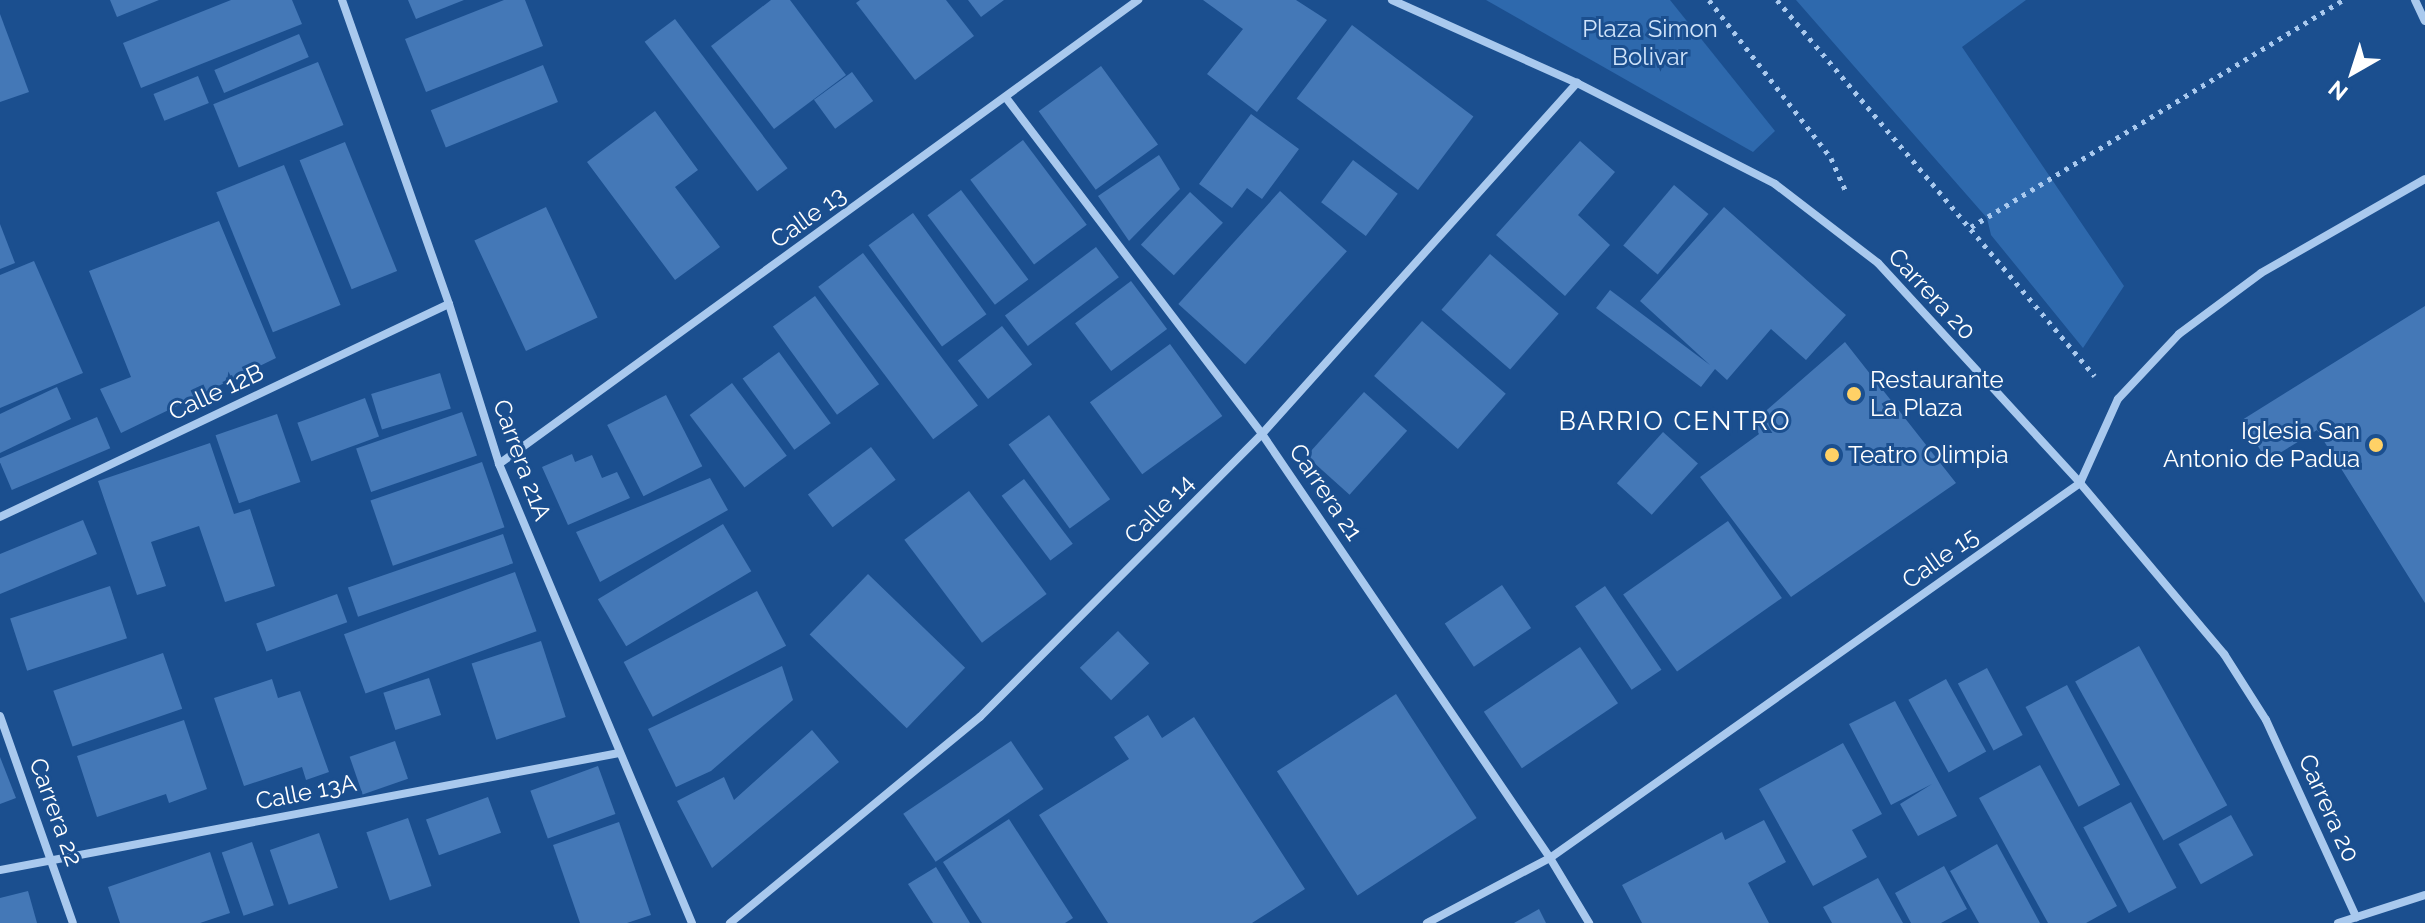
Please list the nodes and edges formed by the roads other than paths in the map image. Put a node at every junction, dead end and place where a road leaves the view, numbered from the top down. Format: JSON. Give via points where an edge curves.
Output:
{"nodes":[{"id":1,"x":342,"y":0,"type":"edge"},
{"id":2,"x":1138,"y":0,"type":"edge"},
{"id":3,"x":1392,"y":0,"type":"edge"},
{"id":4,"x":2415,"y":0,"type":"edge"},
{"id":5,"x":2425,"y":21,"type":"edge"},
{"id":6,"x":1577,"y":83,"type":"junction"},
{"id":7,"x":1007,"y":99,"type":"junction"},
{"id":8,"x":2425,"y":179,"type":"edge"},
{"id":9,"x":449,"y":304,"type":"junction"},
{"id":10,"x":1262,"y":434,"type":"junction"},
{"id":11,"x":499,"y":464,"type":"junction"},
{"id":12,"x":2080,"y":483,"type":"junction"},
{"id":13,"x":0,"y":517,"type":"edge"},
{"id":14,"x":0,"y":716,"type":"edge"},
{"id":15,"x":619,"y":753,"type":"junction"},
{"id":16,"x":1550,"y":858,"type":"junction"},
{"id":17,"x":54,"y":861,"type":"junction"},
{"id":18,"x":0,"y":870,"type":"edge"},
{"id":19,"x":2425,"y":895,"type":"edge"},
{"id":20,"x":2356,"y":917,"type":"junction"},
{"id":21,"x":73,"y":923,"type":"edge"},
{"id":22,"x":692,"y":923,"type":"edge"},
{"id":23,"x":730,"y":923,"type":"edge"},
{"id":24,"x":1427,"y":923,"type":"edge"},
{"id":25,"x":1589,"y":923,"type":"edge"},
{"id":26,"x":2338,"y":923,"type":"edge"}],
"edges":[{"from":1,"to":9,"type":"street","name":"Carrera 21A"},
{"from":2,"to":7,"type":"street","name":"Calle 13"},
{"from":3,"to":6,"type":"street","name":"Carrera 20"},
{"from":4,"to":5,"type":"street"},
{"from":6,"to":10,"type":"street","name":"Calle 14"},
{"from":6,"to":12,"type":"street","name":"Carrera 20","via":[[1775,184],[1878,263]]},
{"from":7,"to":10,"type":"street","name":"Carrera 21"},
{"from":7,"to":11,"type":"street","name":"Calle 13"},
{"from":8,"to":12,"type":"street","via":[[2261,273],[2179,334],[2118,399]]},
{"from":9,"to":11,"type":"street","name":"Carrera 21A"},
{"from":9,"to":13,"type":"street","name":"Calle 12B"},
{"from":10,"to":16,"type":"street","name":"Carrera 21"},
{"from":10,"to":23,"type":"street","name":"Calle 14","via":[[980,717]]},
{"from":11,"to":15,"type":"street","name":"Carrera 21A"},
{"from":12,"to":16,"type":"street","name":"Calle 15"},
{"from":12,"to":20,"type":"street","name":"Carrera 20","via":[[2224,654],[2258,707]]},
{"from":14,"to":17,"type":"street","name":"Carrera 22"},
{"from":15,"to":17,"type":"street","name":"Calle 13A"},
{"from":15,"to":22,"type":"street","name":"Carrera 21A"},
{"from":16,"to":24,"type":"street","name":"Calle 15"},
{"from":16,"to":25,"type":"street","name":"Carrera 21"},
{"from":17,"to":18,"type":"street","name":"Calle 13A"},
{"from":17,"to":21,"type":"street","name":"Carrera 22"},
{"from":19,"to":20,"type":"street"},
{"from":20,"to":26,"type":"street"}]}
